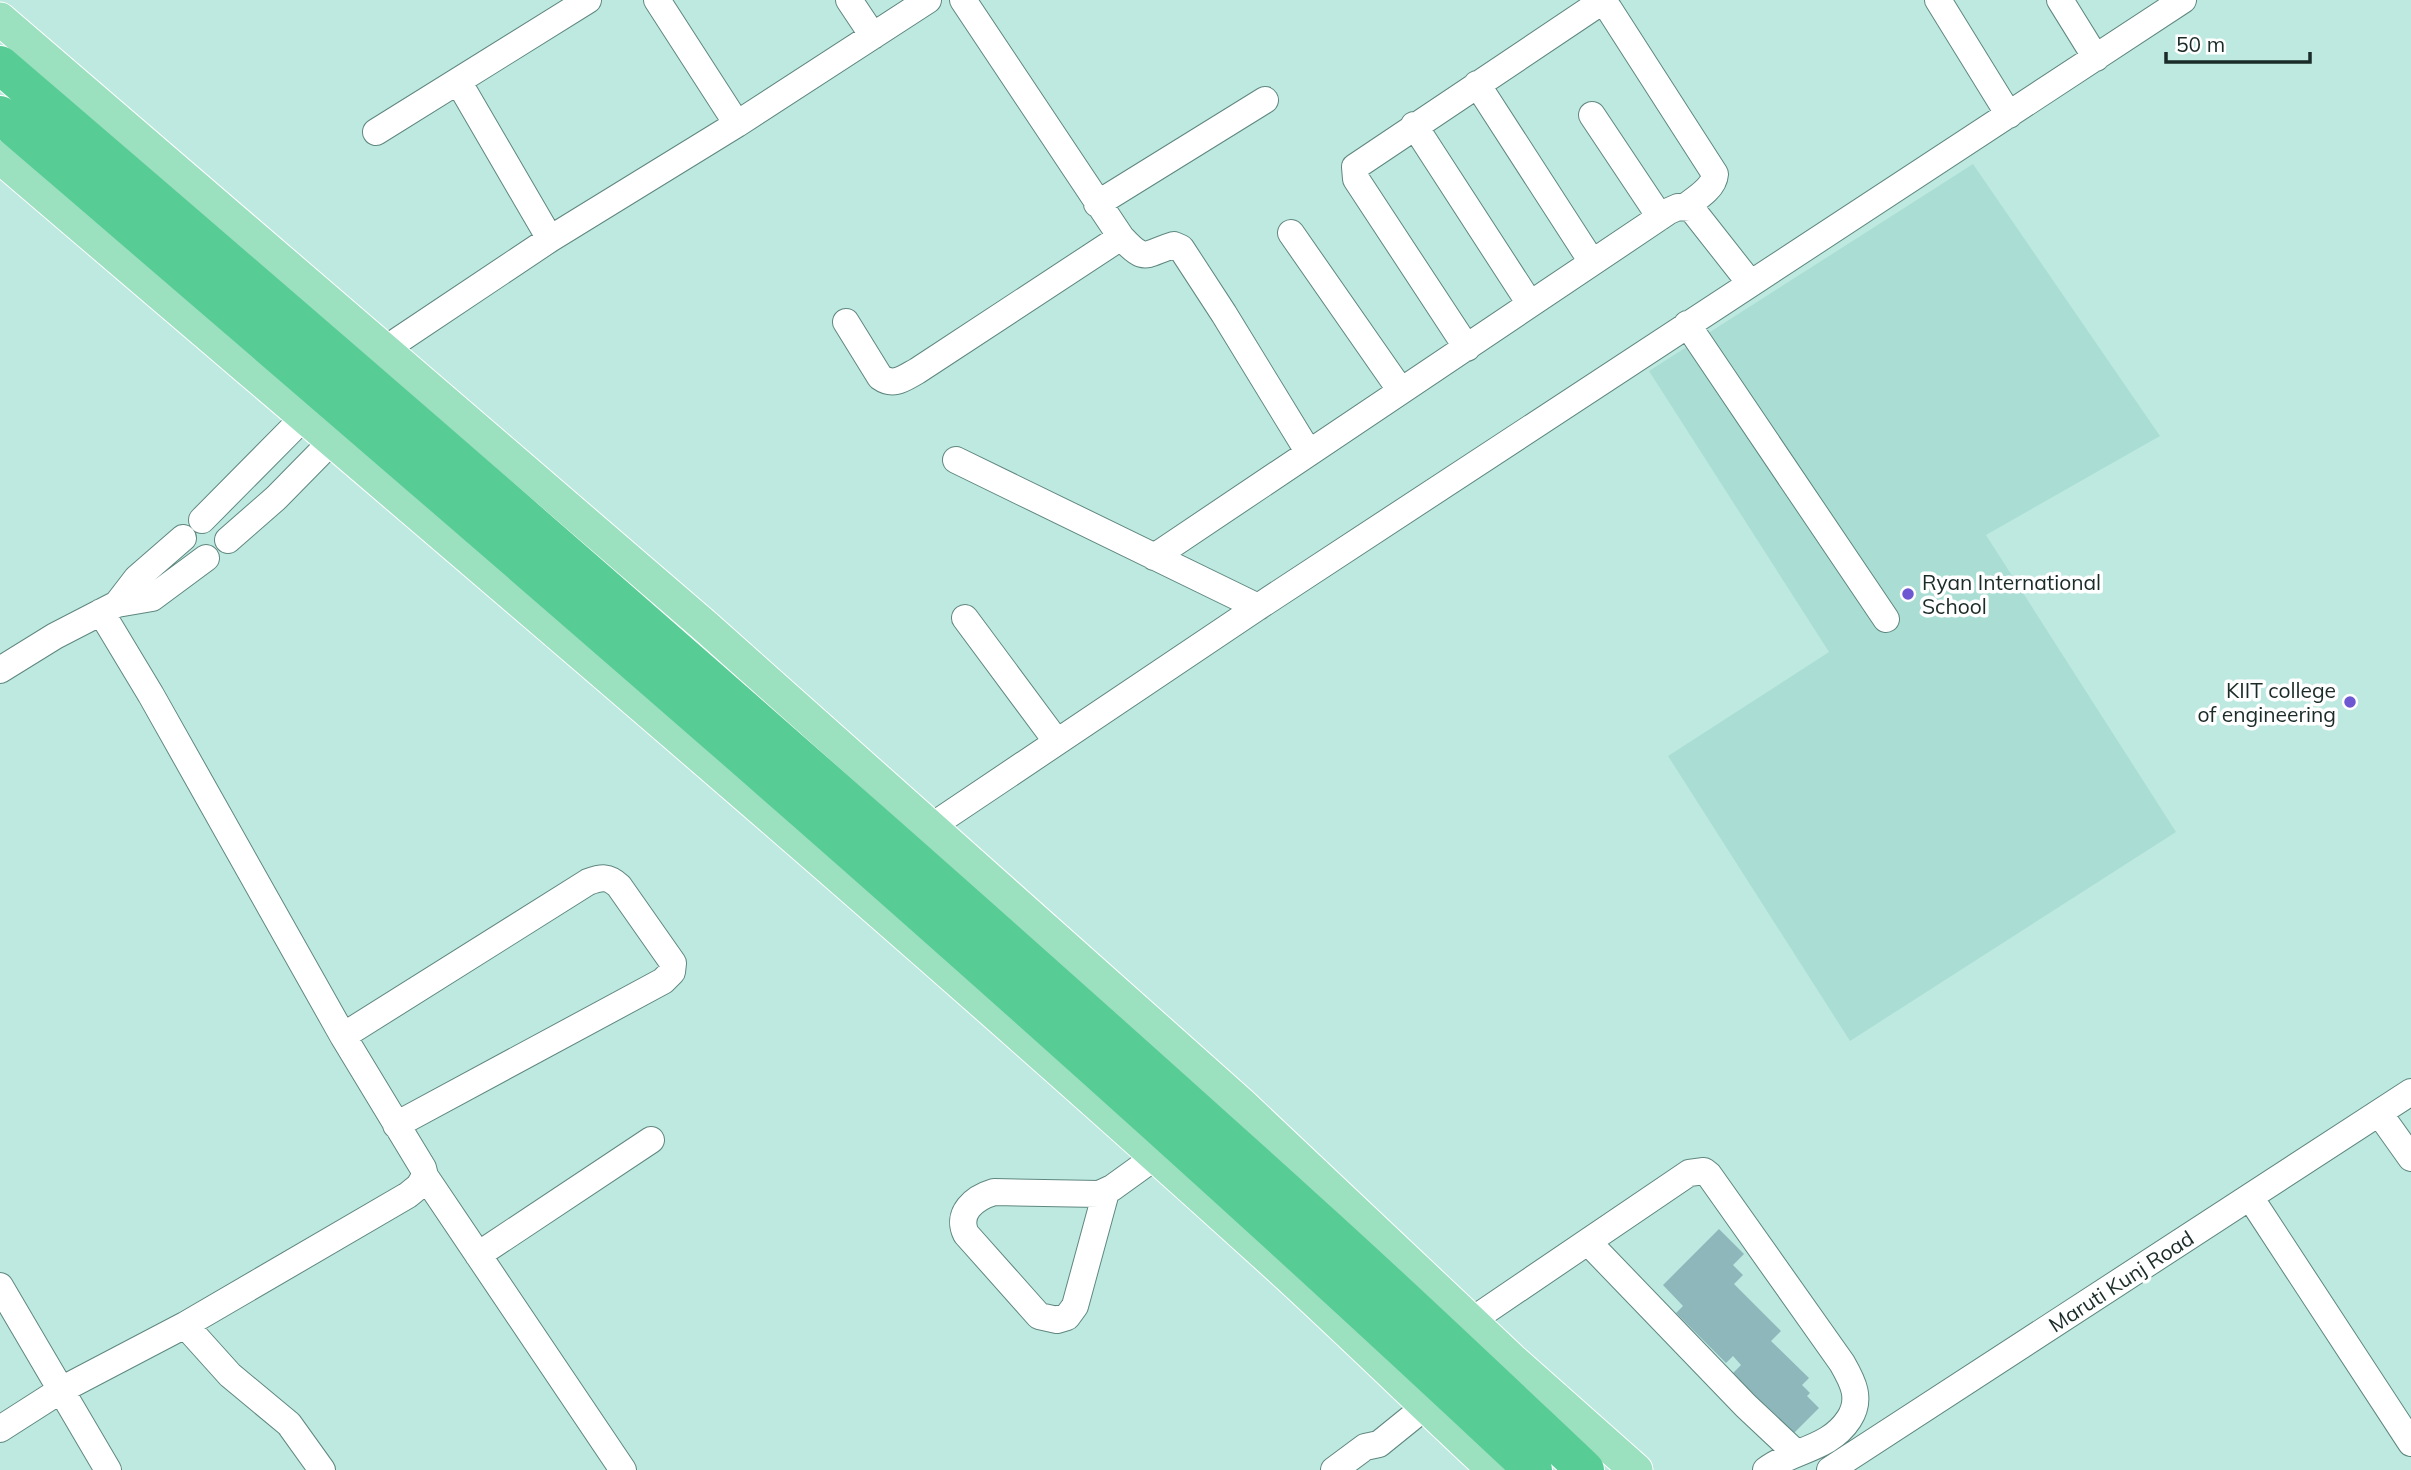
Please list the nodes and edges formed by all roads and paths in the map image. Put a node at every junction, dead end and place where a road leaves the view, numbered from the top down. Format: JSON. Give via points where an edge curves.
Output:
{"nodes":[{"id":1,"x":588,"y":0,"type":"edge"},
{"id":2,"x":657,"y":0,"type":"edge"},
{"id":3,"x":849,"y":0,"type":"edge"},
{"id":4,"x":928,"y":0,"type":"edge"},
{"id":5,"x":963,"y":0,"type":"edge"},
{"id":6,"x":1938,"y":0,"type":"edge"},
{"id":7,"x":2060,"y":0,"type":"edge"},
{"id":8,"x":2183,"y":0,"type":"edge"},
{"id":9,"x":0,"y":19,"type":"edge"},
{"id":10,"x":873,"y":36,"type":"junction"},
{"id":11,"x":2096,"y":58,"type":"junction"},
{"id":12,"x":0,"y":65,"type":"edge"},
{"id":13,"x":458,"y":81,"type":"junction"},
{"id":14,"x":1477,"y":84,"type":"junction"},
{"id":15,"x":1265,"y":100,"type":"dead end"},
{"id":16,"x":0,"y":115,"type":"edge"},
{"id":17,"x":2009,"y":115,"type":"junction"},
{"id":18,"x":1592,"y":116,"type":"dead end"},
{"id":19,"x":737,"y":124,"type":"junction"},
{"id":20,"x":1415,"y":125,"type":"junction"},
{"id":21,"x":376,"y":132,"type":"dead end"},
{"id":22,"x":0,"y":157,"type":"edge"},
{"id":23,"x":1097,"y":204,"type":"junction"},
{"id":24,"x":1686,"y":206,"type":"junction"},
{"id":25,"x":1660,"y":216,"type":"junction"},
{"id":26,"x":1291,"y":233,"type":"dead end"},
{"id":27,"x":1121,"y":237,"type":"junction"},
{"id":28,"x":550,"y":239,"type":"junction"},
{"id":29,"x":1592,"y":262,"type":"junction"},
{"id":30,"x":1750,"y":283,"type":"junction"},
{"id":31,"x":1530,"y":304,"type":"junction"},
{"id":32,"x":846,"y":322,"type":"dead end"},
{"id":33,"x":1688,"y":324,"type":"junction"},
{"id":34,"x":1467,"y":348,"type":"junction"},
{"id":35,"x":371,"y":361,"type":"junction"},
{"id":36,"x":1401,"y":391,"type":"junction"},
{"id":37,"x":320,"y":410,"type":"junction"},
{"id":38,"x":333,"y":440,"type":"junction"},
{"id":39,"x":1309,"y":453,"type":"junction"},
{"id":40,"x":957,"y":460,"type":"dead end"},
{"id":41,"x":202,"y":520,"type":"dead end"},
{"id":42,"x":183,"y":538,"type":"dead end"},
{"id":43,"x":228,"y":540,"type":"dead end"},
{"id":44,"x":1154,"y":557,"type":"junction"},
{"id":45,"x":206,"y":558,"type":"dead end"},
{"id":46,"x":1258,"y":607,"type":"junction"},
{"id":47,"x":109,"y":608,"type":"junction"},
{"id":48,"x":965,"y":618,"type":"dead end"},
{"id":49,"x":1886,"y":619,"type":"dead end"},
{"id":50,"x":0,"y":670,"type":"edge"},
{"id":51,"x":1057,"y":742,"type":"junction"},
{"id":52,"x":929,"y":828,"type":"junction"},
{"id":53,"x":343,"y":1036,"type":"junction"},
{"id":54,"x":2411,"y":1092,"type":"edge"},
{"id":55,"x":2379,"y":1113,"type":"junction"},
{"id":56,"x":396,"y":1125,"type":"junction"},
{"id":57,"x":650,"y":1140,"type":"dead end"},
{"id":58,"x":1155,"y":1157,"type":"junction"},
{"id":59,"x":2411,"y":1158,"type":"edge"},
{"id":60,"x":425,"y":1176,"type":"junction"},
{"id":61,"x":1106,"y":1192,"type":"junction"},
{"id":62,"x":2250,"y":1197,"type":"junction"},
{"id":63,"x":1588,"y":1242,"type":"junction"},
{"id":64,"x":478,"y":1255,"type":"junction"},
{"id":65,"x":0,"y":1286,"type":"edge"},
{"id":66,"x":1471,"y":1321,"type":"junction"},
{"id":67,"x":185,"y":1325,"type":"junction"},
{"id":68,"x":61,"y":1390,"type":"junction"},
{"id":69,"x":1426,"y":1406,"type":"junction"},
{"id":70,"x":0,"y":1429,"type":"edge"},
{"id":71,"x":2411,"y":1443,"type":"edge"},
{"id":72,"x":1379,"y":1444,"type":"junction"},
{"id":73,"x":1796,"y":1453,"type":"junction"},
{"id":74,"x":108,"y":1470,"type":"edge"},
{"id":75,"x":322,"y":1470,"type":"edge"},
{"id":76,"x":623,"y":1470,"type":"edge"},
{"id":77,"x":1335,"y":1470,"type":"edge"},
{"id":78,"x":1361,"y":1470,"type":"edge"},
{"id":79,"x":1494,"y":1470,"type":"edge"},
{"id":80,"x":1533,"y":1470,"type":"edge"},
{"id":81,"x":1585,"y":1470,"type":"edge"},
{"id":82,"x":1636,"y":1470,"type":"edge"},
{"id":83,"x":1766,"y":1470,"type":"edge"},
{"id":84,"x":1830,"y":1470,"type":"edge"}],
"edges":[{"from":1,"to":13,"type":"street"},
{"from":2,"to":19,"type":"street"},
{"from":3,"to":10,"type":"street"},
{"from":4,"to":10,"type":"street"},
{"from":5,"to":23,"type":"street"},
{"from":6,"to":17,"type":"street"},
{"from":7,"to":11,"type":"street"},
{"from":8,"to":11,"type":"street"},
{"from":9,"to":35,"type":"main road"},
{"from":10,"to":19,"type":"street"},
{"from":11,"to":17,"type":"street"},
{"from":12,"to":35,"type":"highway"},
{"from":13,"to":21,"type":"street"},
{"from":13,"to":28,"type":"street"},
{"from":14,"to":20,"type":"street"},
{"from":14,"to":24,"type":"street","via":[[1596,5],[1606,5],[1715,174],[1711,184]]},
{"from":14,"to":29,"type":"street"},
{"from":15,"to":23,"type":"street"},
{"from":16,"to":37,"type":"highway"},
{"from":17,"to":30,"type":"street"},
{"from":18,"to":25,"type":"street"},
{"from":19,"to":28,"type":"street"},
{"from":20,"to":31,"type":"street"},
{"from":20,"to":34,"type":"street","via":[[1362,160],[1354,172]]},
{"from":22,"to":37,"type":"main road"},
{"from":23,"to":27,"type":"street"},
{"from":24,"to":25,"type":"street"},
{"from":24,"to":30,"type":"street"},
{"from":25,"to":29,"type":"street"},
{"from":26,"to":36,"type":"street"},
{"from":27,"to":32,"type":"street","via":[[894,382],[880,377]]},
{"from":27,"to":39,"type":"street","via":[[1144,256],[1174,245],[1181,248]]},
{"from":28,"to":35,"type":"street"},
{"from":29,"to":31,"type":"street"},
{"from":30,"to":33,"type":"street"},
{"from":31,"to":34,"type":"street"},
{"from":33,"to":46,"type":"street"},
{"from":33,"to":49,"type":"street"},
{"from":34,"to":36,"type":"street"},
{"from":35,"to":52,"type":"main road","via":[[705,626]]},
{"from":35,"to":81,"type":"highway","via":[[907,854],[1315,1218]]},
{"from":36,"to":39,"type":"street"},
{"from":37,"to":38,"type":"main road"},
{"from":37,"to":41,"type":"street"},
{"from":37,"to":80,"type":"highway","via":[[885,882],[1285,1239]]},
{"from":38,"to":43,"type":"street"},
{"from":38,"to":58,"type":"main road","via":[[719,772]]},
{"from":39,"to":44,"type":"street"},
{"from":40,"to":44,"type":"street"},
{"from":42,"to":47,"type":"street"},
{"from":44,"to":46,"type":"street"},
{"from":45,"to":47,"type":"street","via":[[152,598]]},
{"from":46,"to":51,"type":"street"},
{"from":47,"to":50,"type":"street"},
{"from":47,"to":53,"type":"street","via":[[151,695]]},
{"from":48,"to":51,"type":"street"},
{"from":51,"to":52,"type":"street"},
{"from":52,"to":66,"type":"main road","via":[[1240,1103]]},
{"from":53,"to":56,"type":"street"},
{"from":53,"to":56,"type":"street","via":[[599,878],[612,879],[619,886],[673,963],[663,981]]},
{"from":54,"to":55,"type":"street","name":"Maruti Kunj Road"},
{"from":55,"to":59,"type":"street"},
{"from":55,"to":62,"type":"street","name":"Maruti Kunj Road"},
{"from":56,"to":60,"type":"street"},
{"from":57,"to":64,"type":"street"},
{"from":58,"to":61,"type":"street"},
{"from":58,"to":69,"type":"main road"},
{"from":60,"to":64,"type":"street"},
{"from":60,"to":67,"type":"street","via":[[408,1195]]},
{"from":61,"to":61,"type":"street","via":[[994,1192],[976,1200],[961,1224],[1039,1316],[1057,1320],[1067,1317],[1075,1306]]},
{"from":62,"to":71,"type":"street"},
{"from":62,"to":84,"type":"street","name":"Maruti Kunj Road"},
{"from":63,"to":66,"type":"street"},
{"from":63,"to":73,"type":"street"},
{"from":63,"to":73,"type":"street","via":[[1689,1173],[1698,1170],[1709,1175],[1855,1388],[1854,1410],[1839,1432],[1821,1445]]},
{"from":64,"to":76,"type":"street"},
{"from":65,"to":68,"type":"street"},
{"from":66,"to":82,"type":"main road"},
{"from":67,"to":68,"type":"street"},
{"from":67,"to":75,"type":"street","via":[[230,1375],[289,1424]]},
{"from":68,"to":70,"type":"street"},
{"from":68,"to":74,"type":"street"},
{"from":69,"to":72,"type":"street"},
{"from":69,"to":79,"type":"main road"},
{"from":72,"to":77,"type":"street","via":[[1364,1447]]},
{"from":72,"to":78,"type":"street","via":[[1375,1459]]},
{"from":73,"to":83,"type":"street"}]}
